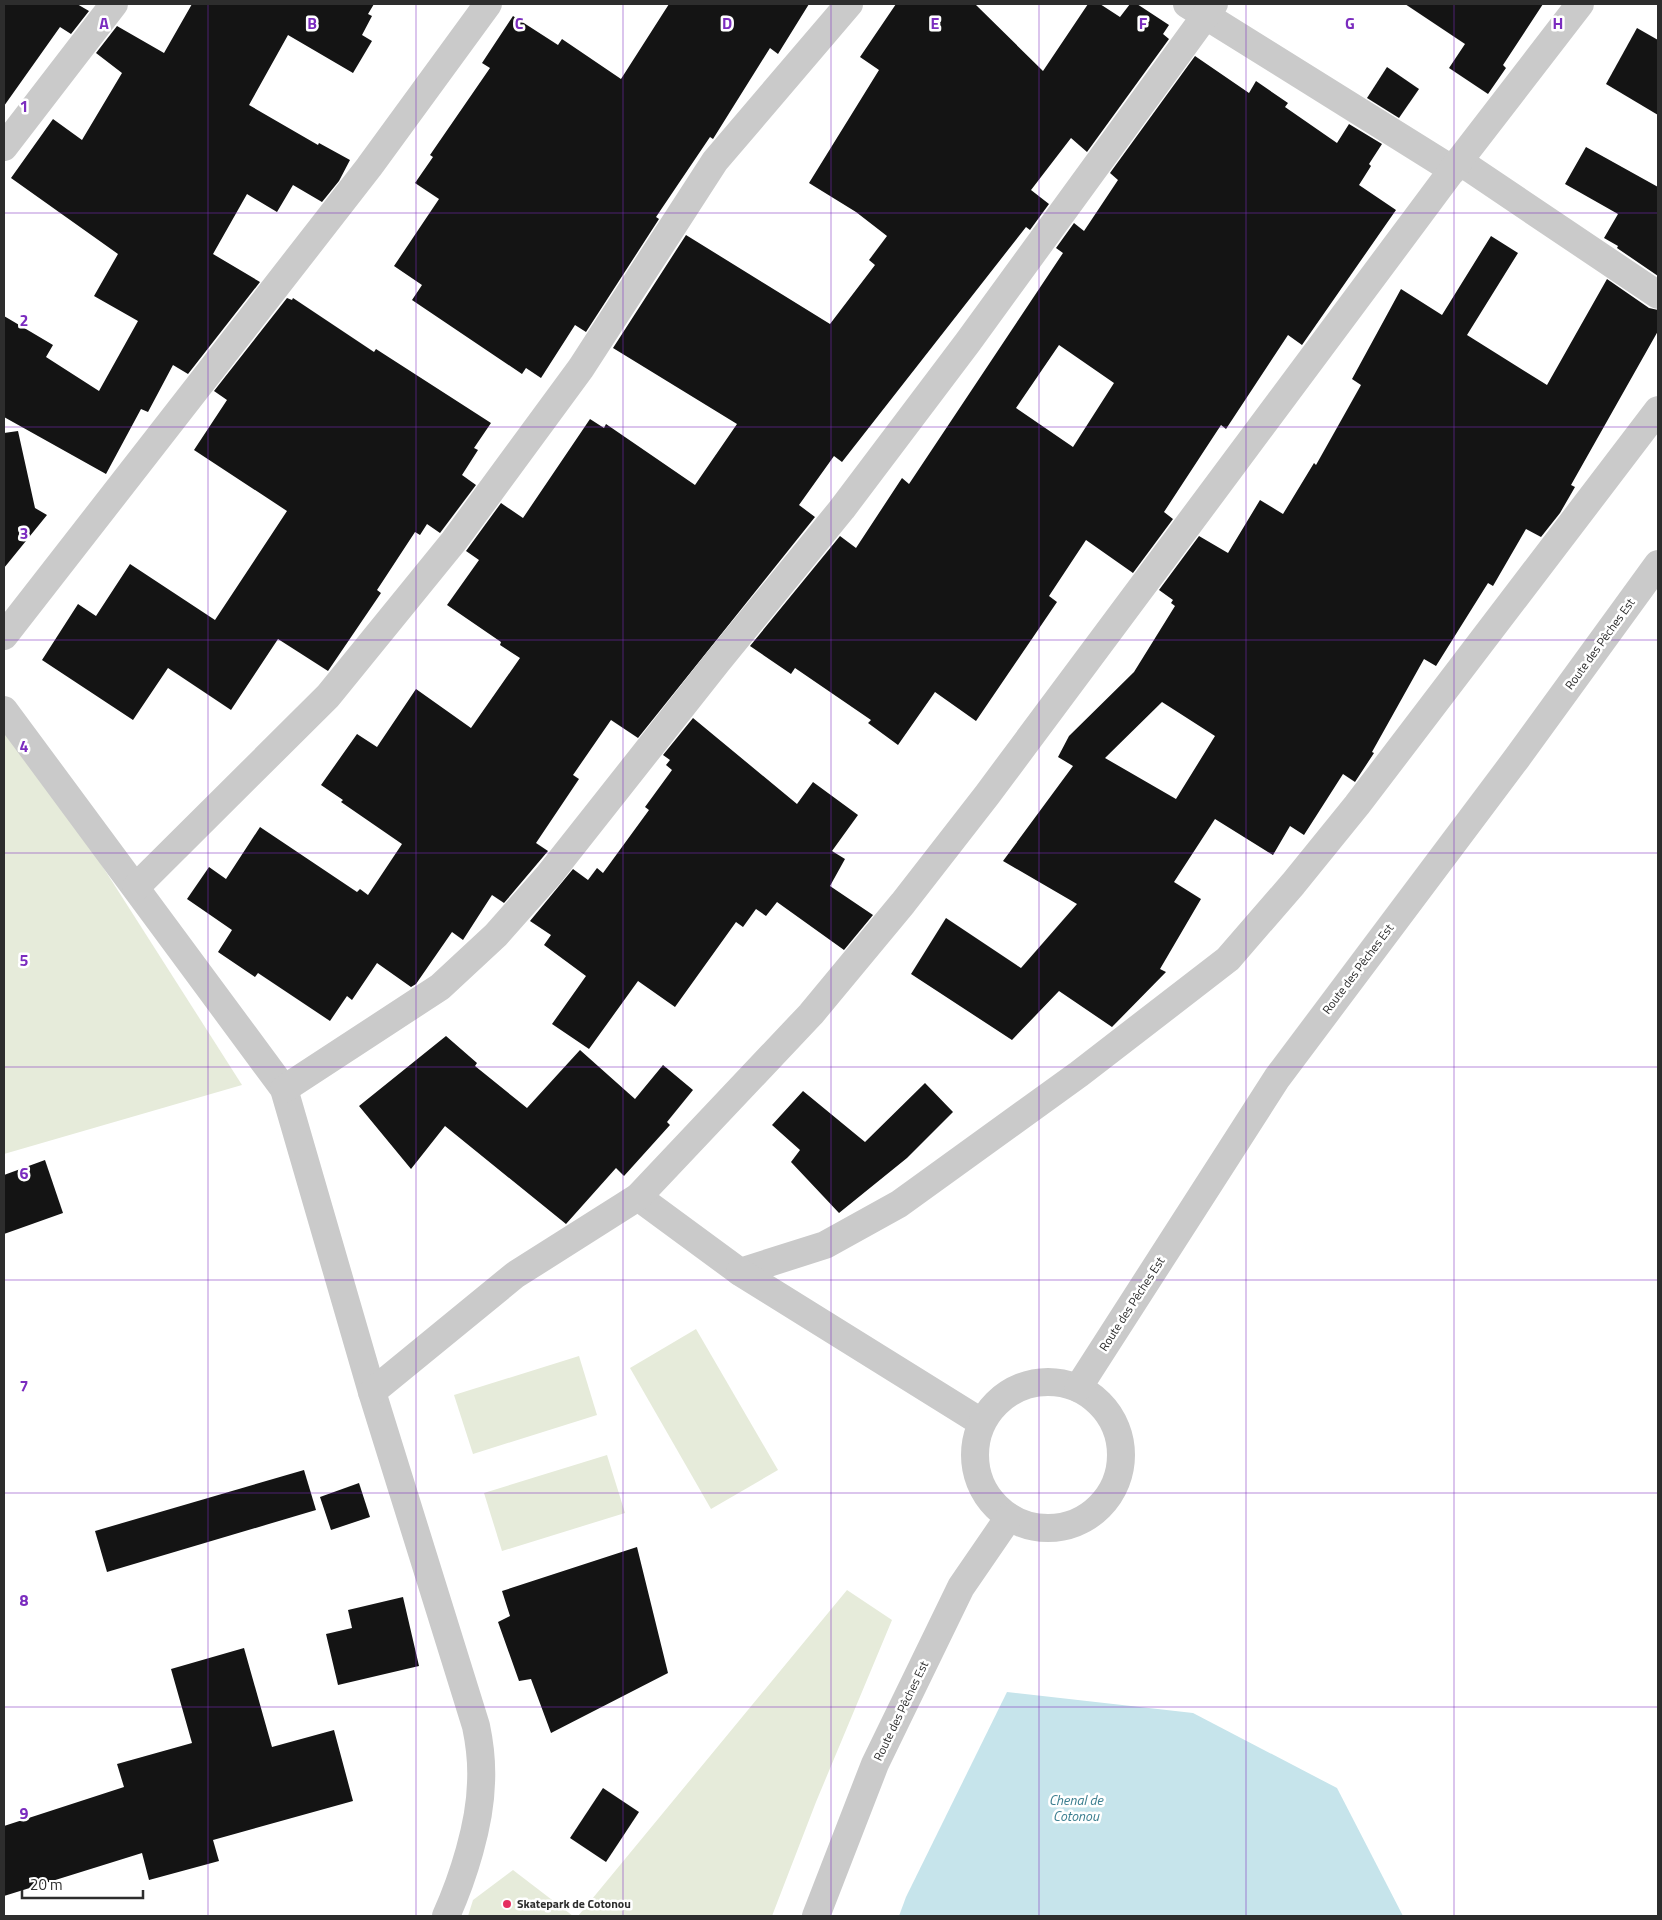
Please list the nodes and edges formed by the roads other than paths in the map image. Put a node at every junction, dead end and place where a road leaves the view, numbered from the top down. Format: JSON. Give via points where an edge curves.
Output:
{"nodes":[{"id":1,"x":114,"y":4,"type":"edge"},
{"id":2,"x":488,"y":4,"type":"edge"},
{"id":3,"x":849,"y":4,"type":"edge"},
{"id":4,"x":1580,"y":4,"type":"edge"},
{"id":5,"x":1202,"y":8,"type":"edge"},
{"id":6,"x":4,"y":147,"type":"edge"},
{"id":7,"x":1456,"y":166,"type":"junction"},
{"id":8,"x":1658,"y":295,"type":"edge"},
{"id":9,"x":1658,"y":410,"type":"edge"},
{"id":10,"x":1658,"y":564,"type":"edge"},
{"id":11,"x":4,"y":636,"type":"edge"},
{"id":12,"x":4,"y":710,"type":"edge"},
{"id":13,"x":136,"y":887,"type":"junction"},
{"id":14,"x":284,"y":1089,"type":"junction"},
{"id":15,"x":638,"y":1197,"type":"junction"},
{"id":16,"x":740,"y":1272,"type":"junction"},
{"id":17,"x":1078,"y":1388,"type":"junction"},
{"id":18,"x":372,"y":1392,"type":"junction"},
{"id":19,"x":981,"y":1422,"type":"junction"},
{"id":20,"x":1009,"y":1517,"type":"junction"},
{"id":21,"x":446,"y":1916,"type":"edge"},
{"id":22,"x":816,"y":1916,"type":"edge"}],
"edges":[{"from":1,"to":6,"type":"street"},
{"from":2,"to":11,"type":"street","via":[[368,167]]},
{"from":3,"to":13,"type":"street","via":[[715,162],[581,368],[454,541],[328,696]]},
{"from":4,"to":7,"type":"street"},
{"from":5,"to":7,"type":"street"},
{"from":5,"to":14,"type":"street","via":[[968,342],[842,509],[549,876],[496,935],[440,987]]},
{"from":7,"to":8,"type":"street"},
{"from":7,"to":15,"type":"street","via":[[903,903],[811,1014]]},
{"from":9,"to":16,"type":"street","via":[[1357,805],[1228,959],[1079,1074],[899,1204],[825,1244]]},
{"from":10,"to":17,"type":"street","name":"Route des Pêches Est","via":[[1277,1078]]},
{"from":12,"to":13,"type":"street"},
{"from":13,"to":14,"type":"street"},
{"from":14,"to":18,"type":"street"},
{"from":15,"to":16,"type":"street"},
{"from":15,"to":18,"type":"street","via":[[515,1275]]},
{"from":16,"to":19,"type":"street"},
{"from":17,"to":19,"type":"street","via":[[1056,1381],[1033,1382],[1013,1390],[994,1404]]},
{"from":17,"to":20,"type":"street","via":[[1098,1401],[1113,1420],[1120,1443],[1120,1467],[1112,1490],[1098,1508],[1078,1522],[1054,1528],[1031,1526]]},
{"from":18,"to":21,"type":"street","via":[[476,1726],[481,1754],[482,1785],[474,1829],[466,1866]]},
{"from":19,"to":20,"type":"street","via":[[975,1444],[975,1465],[981,1486],[993,1504]]},
{"from":20,"to":22,"type":"street","name":"Route des Pêches Est","via":[[961,1588],[880,1755]]}]}
